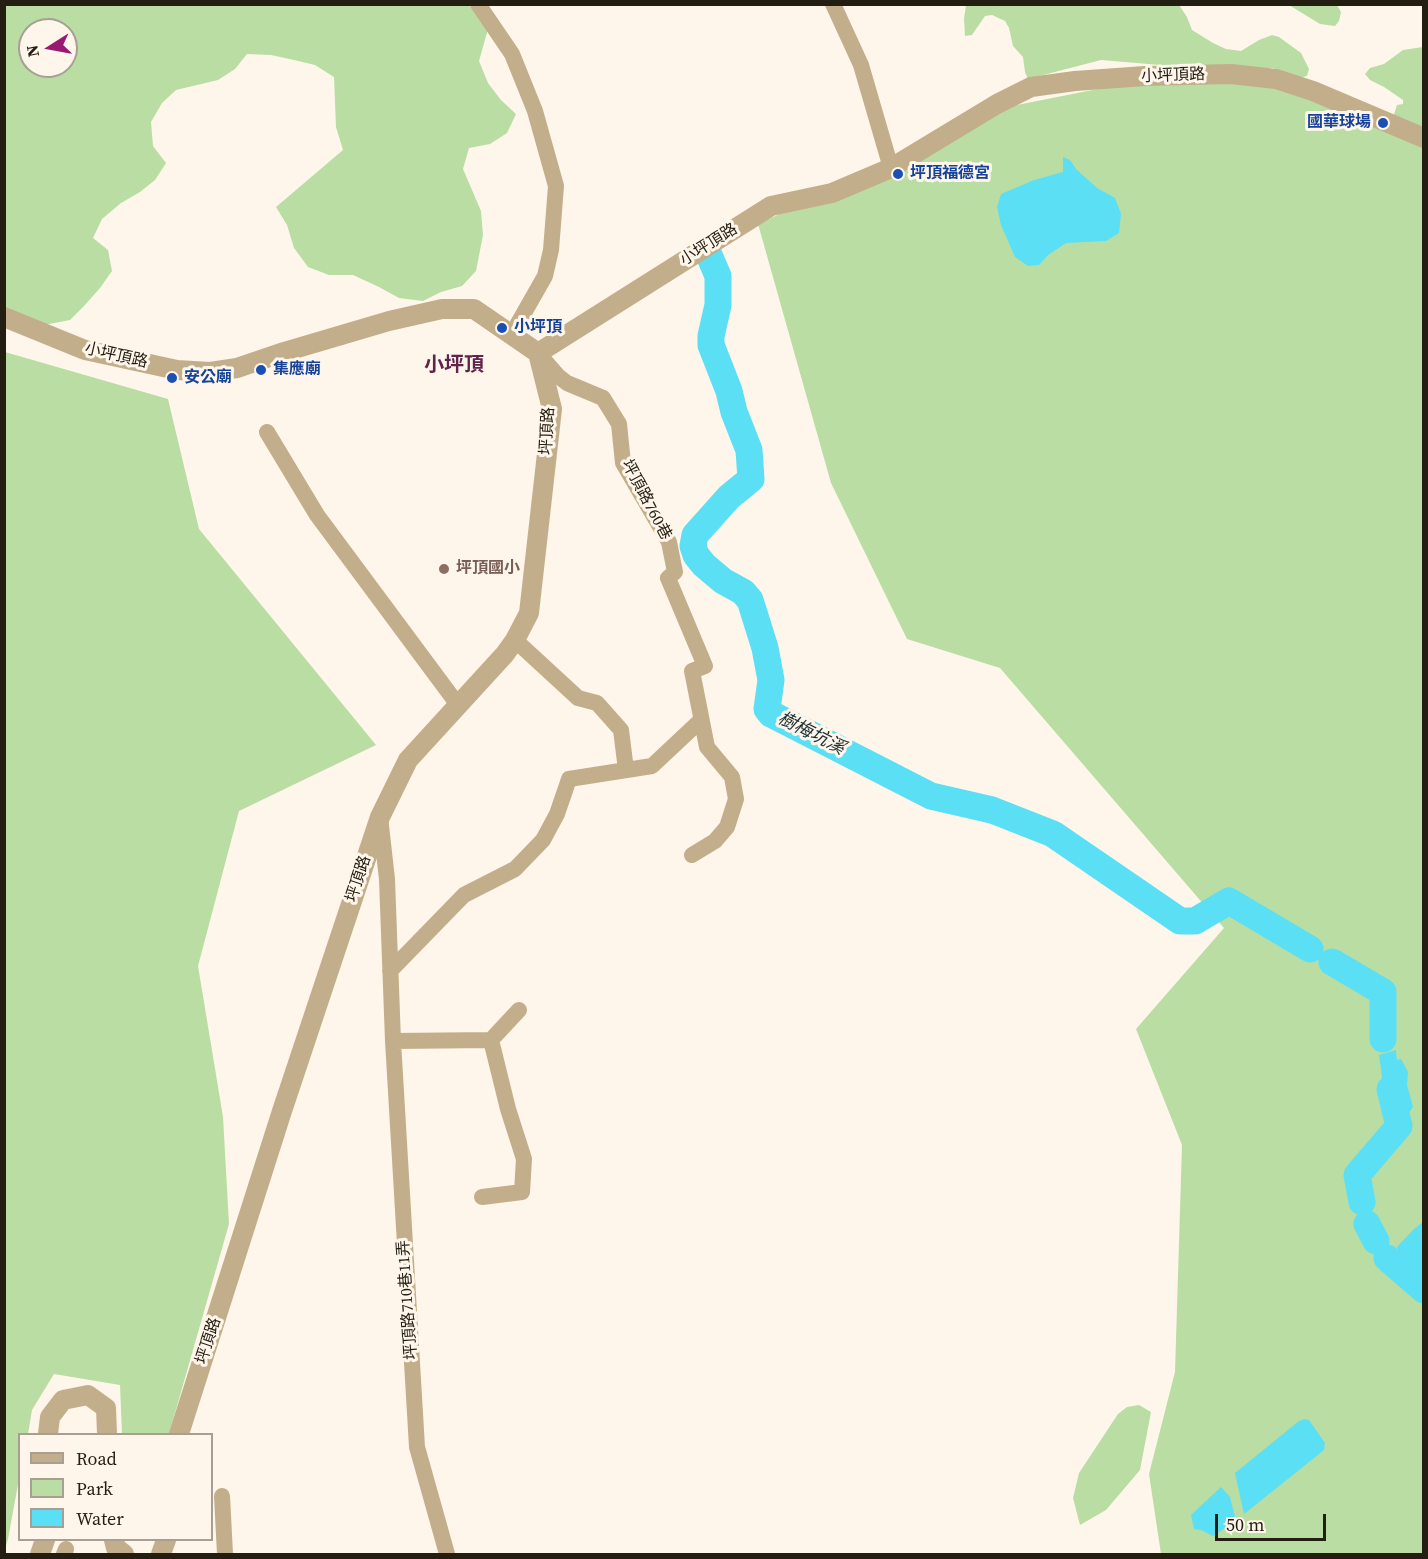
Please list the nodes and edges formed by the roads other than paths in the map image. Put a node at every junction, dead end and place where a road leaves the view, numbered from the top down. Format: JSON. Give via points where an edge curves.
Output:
{"nodes":[{"id":1,"x":478,"y":4,"type":"edge"},
{"id":2,"x":832,"y":4,"type":"edge"},
{"id":3,"x":1424,"y":138,"type":"edge"},
{"id":4,"x":891,"y":168,"type":"junction"},
{"id":5,"x":4,"y":317,"type":"edge"},
{"id":6,"x":513,"y":334,"type":"junction"},
{"id":7,"x":538,"y":353,"type":"junction"},
{"id":8,"x":267,"y":432,"type":"dead end"},
{"id":9,"x":515,"y":640,"type":"junction"},
{"id":10,"x":458,"y":705,"type":"junction"},
{"id":11,"x":701,"y":720,"type":"junction"},
{"id":12,"x":626,"y":770,"type":"junction"},
{"id":13,"x":380,"y":817,"type":"junction"},
{"id":14,"x":692,"y":855,"type":"dead end"},
{"id":15,"x":364,"y":863,"type":"junction"},
{"id":16,"x":387,"y":879,"type":"junction"},
{"id":17,"x":390,"y":971,"type":"junction"},
{"id":18,"x":519,"y":1010,"type":"dead end"},
{"id":19,"x":491,"y":1040,"type":"junction"},
{"id":20,"x":393,"y":1041,"type":"junction"},
{"id":21,"x":482,"y":1197,"type":"dead end"},
{"id":22,"x":48,"y":1433,"type":"edge"},
{"id":23,"x":106,"y":1433,"type":"edge"},
{"id":24,"x":179,"y":1433,"type":"edge"},
{"id":25,"x":222,"y":1496,"type":"dead end"},
{"id":26,"x":114,"y":1541,"type":"edge"},
{"id":27,"x":124,"y":1554,"type":"edge"},
{"id":28,"x":225,"y":1554,"type":"edge"},
{"id":29,"x":447,"y":1554,"type":"edge"}],
"edges":[{"from":1,"to":6,"type":"street","via":[[512,54],[535,111],[556,186],[545,276]]},
{"from":2,"to":4,"type":"street","via":[[861,65]]},
{"from":3,"to":4,"type":"street","name":"小坪頂路","via":[[1276,79],[1231,74],[1144,76],[1031,87]]},
{"from":4,"to":7,"type":"street","name":"小坪頂路","via":[[832,193],[771,206]]},
{"from":5,"to":6,"type":"street","name":"小坪頂路","via":[[85,350],[177,370],[210,372],[237,368],[389,321],[442,309],[474,309]]},
{"from":6,"to":7,"type":"street","name":"小坪頂路"},
{"from":7,"to":9,"type":"street","name":"坪頂路","via":[[552,409],[529,613]]},
{"from":7,"to":11,"type":"street","name":"坪頂路760巷","via":[[567,383],[603,398],[619,424],[623,463],[669,542],[675,572],[668,578],[705,666],[692,671]]},
{"from":8,"to":10,"type":"street","via":[[317,515]]},
{"from":9,"to":10,"type":"street","name":"坪頂路"},
{"from":9,"to":12,"type":"street","via":[[578,698],[597,703],[621,730]]},
{"from":10,"to":13,"type":"street","name":"坪頂路","via":[[408,760]]},
{"from":11,"to":12,"type":"street","via":[[652,765]]},
{"from":11,"to":14,"type":"street","name":"坪頂路760巷","via":[[707,747],[732,777],[736,799],[727,827],[716,841]]},
{"from":12,"to":17,"type":"street","via":[[569,779],[543,840],[515,869],[464,895]]},
{"from":13,"to":15,"type":"street","name":"坪頂路"},
{"from":13,"to":16,"type":"street","name":"坪頂路710巷11弄"},
{"from":15,"to":16,"type":"street"},
{"from":15,"to":24,"type":"street","name":"坪頂路"},
{"from":16,"to":17,"type":"street","name":"坪頂路710巷11弄"},
{"from":17,"to":20,"type":"street","name":"坪頂路710巷11弄"},
{"from":18,"to":19,"type":"street"},
{"from":19,"to":20,"type":"street"},
{"from":19,"to":21,"type":"street","via":[[524,1159],[523,1181],[522,1192]]},
{"from":20,"to":29,"type":"street","name":"坪頂路710巷11弄","via":[[417,1447]]},
{"from":22,"to":23,"type":"street","via":[[50,1417],[63,1400],[88,1395],[106,1408]]},
{"from":25,"to":28,"type":"street"},
{"from":26,"to":27,"type":"street"}]}
